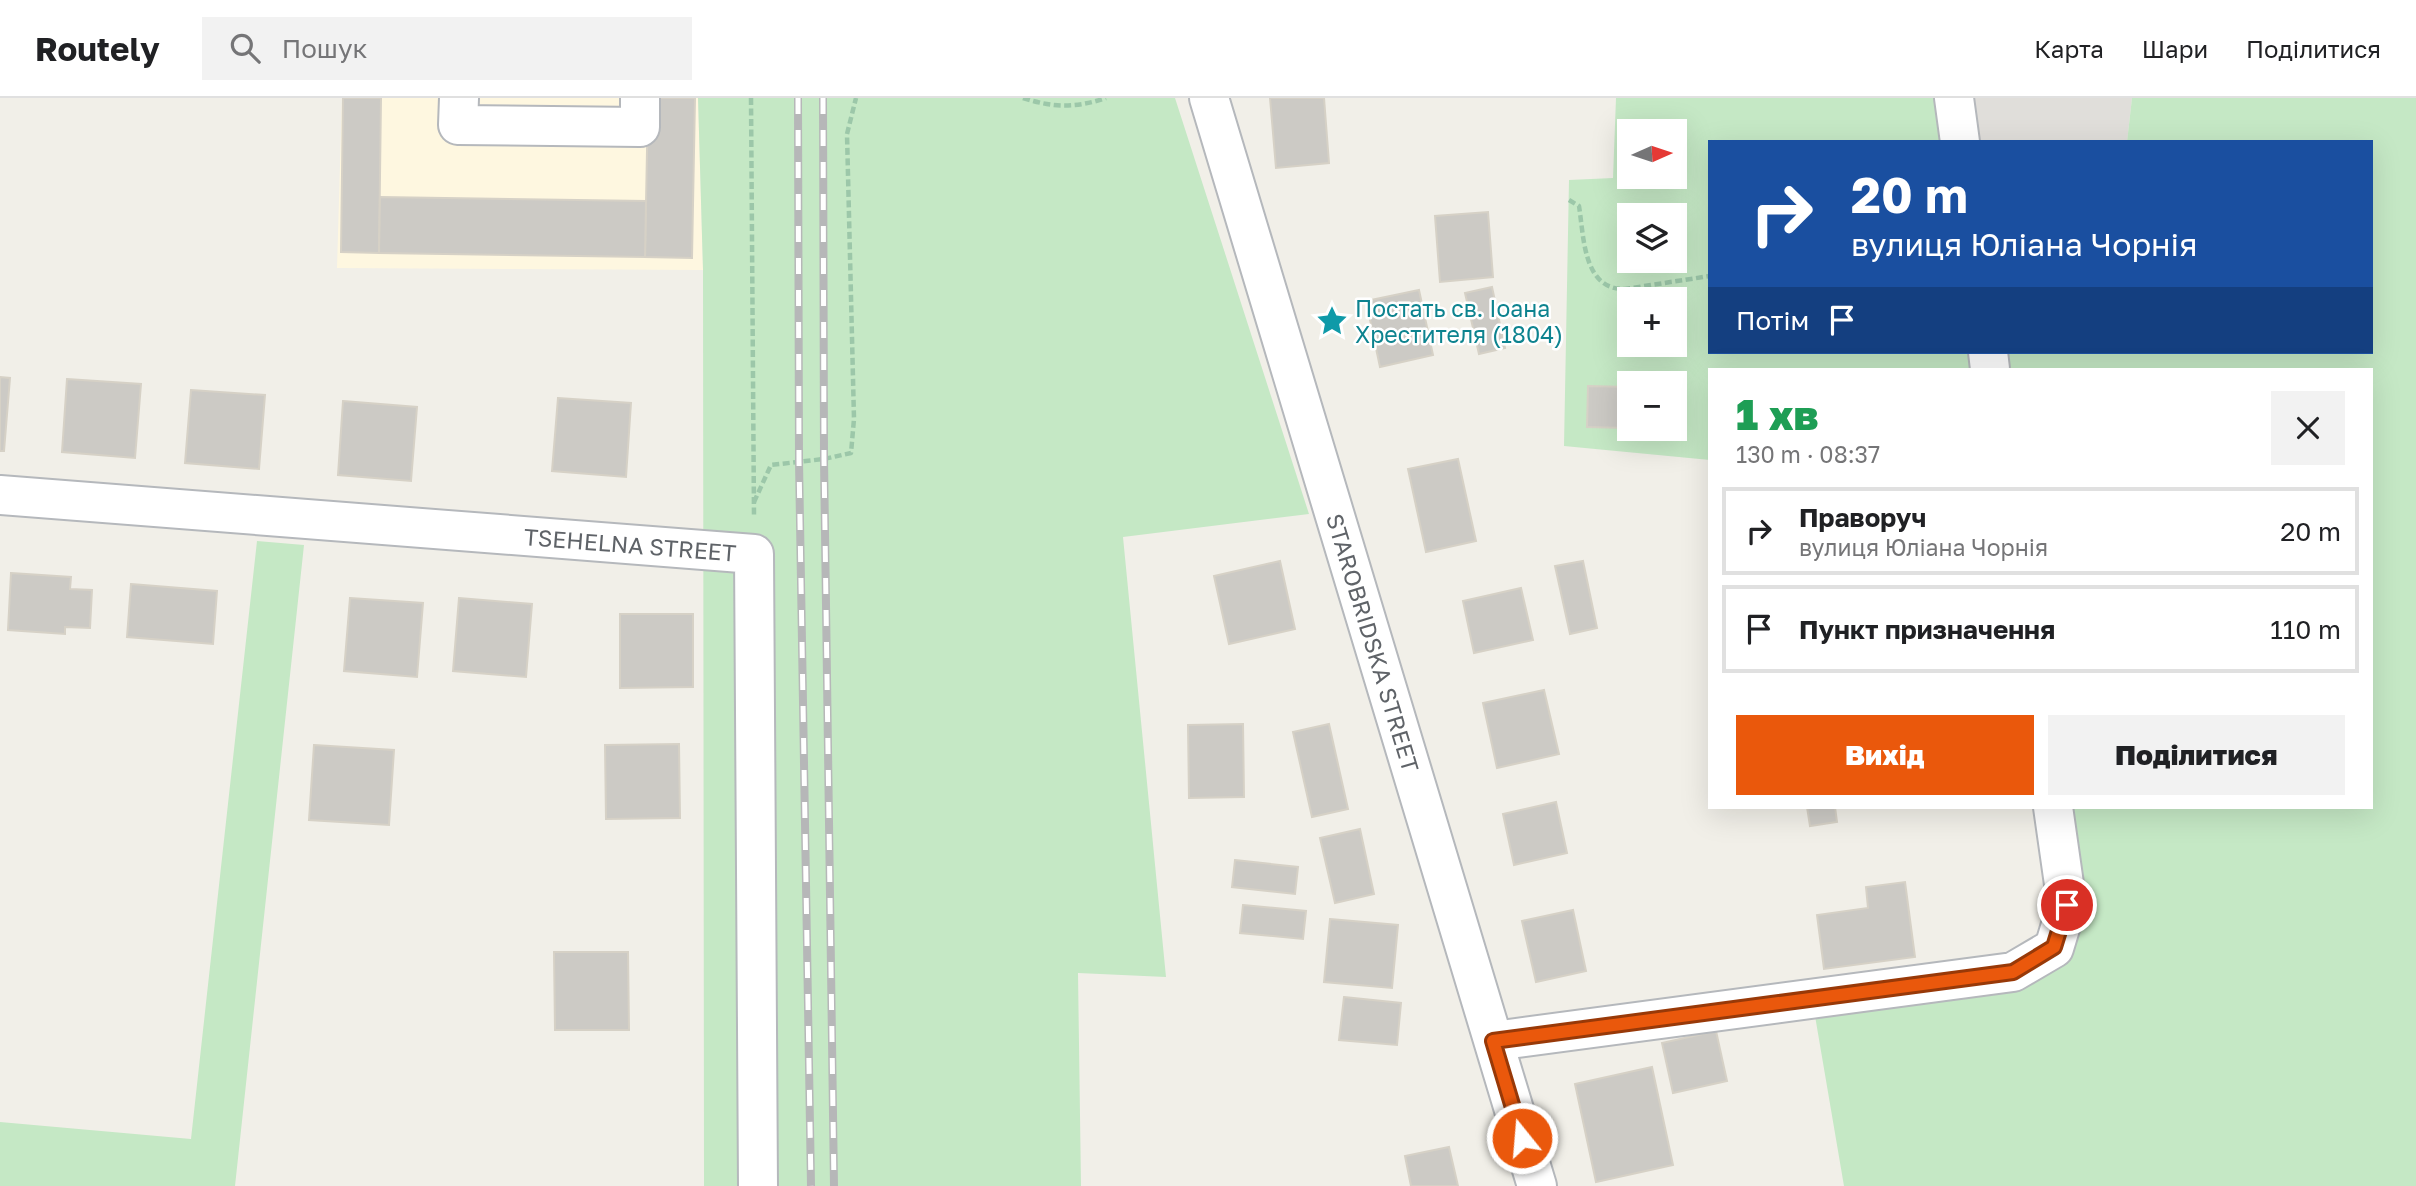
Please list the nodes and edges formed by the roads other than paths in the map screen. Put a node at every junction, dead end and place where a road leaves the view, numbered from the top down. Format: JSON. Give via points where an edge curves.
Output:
{"nodes":[{"id":1,"x":459,"y":98,"type":"edge"},
{"id":2,"x":640,"y":98,"type":"edge"},
{"id":3,"x":1209,"y":98,"type":"edge"},
{"id":4,"x":1954,"y":98,"type":"edge"},
{"id":5,"x":1960,"y":140,"type":"edge"},
{"id":6,"x":0,"y":495,"type":"edge"},
{"id":7,"x":2053,"y":809,"type":"edge"},
{"id":8,"x":1493,"y":1041,"type":"junction"},
{"id":9,"x":758,"y":1186,"type":"edge"},
{"id":10,"x":1537,"y":1186,"type":"edge"}],
"edges":[{"from":1,"to":2,"type":"street","via":[[458,125],[640,127]]},
{"from":3,"to":8,"type":"street","name":"STAROBRIDSKA STREET"},
{"from":4,"to":5,"type":"street"},
{"from":6,"to":9,"type":"street","name":"TSEHELNA STREET","via":[[754,554]]},
{"from":7,"to":8,"type":"street","via":[[2067,905],[2054,947],[2013,972]]},
{"from":8,"to":10,"type":"street","name":"STAROBRIDSKA STREET"}]}
